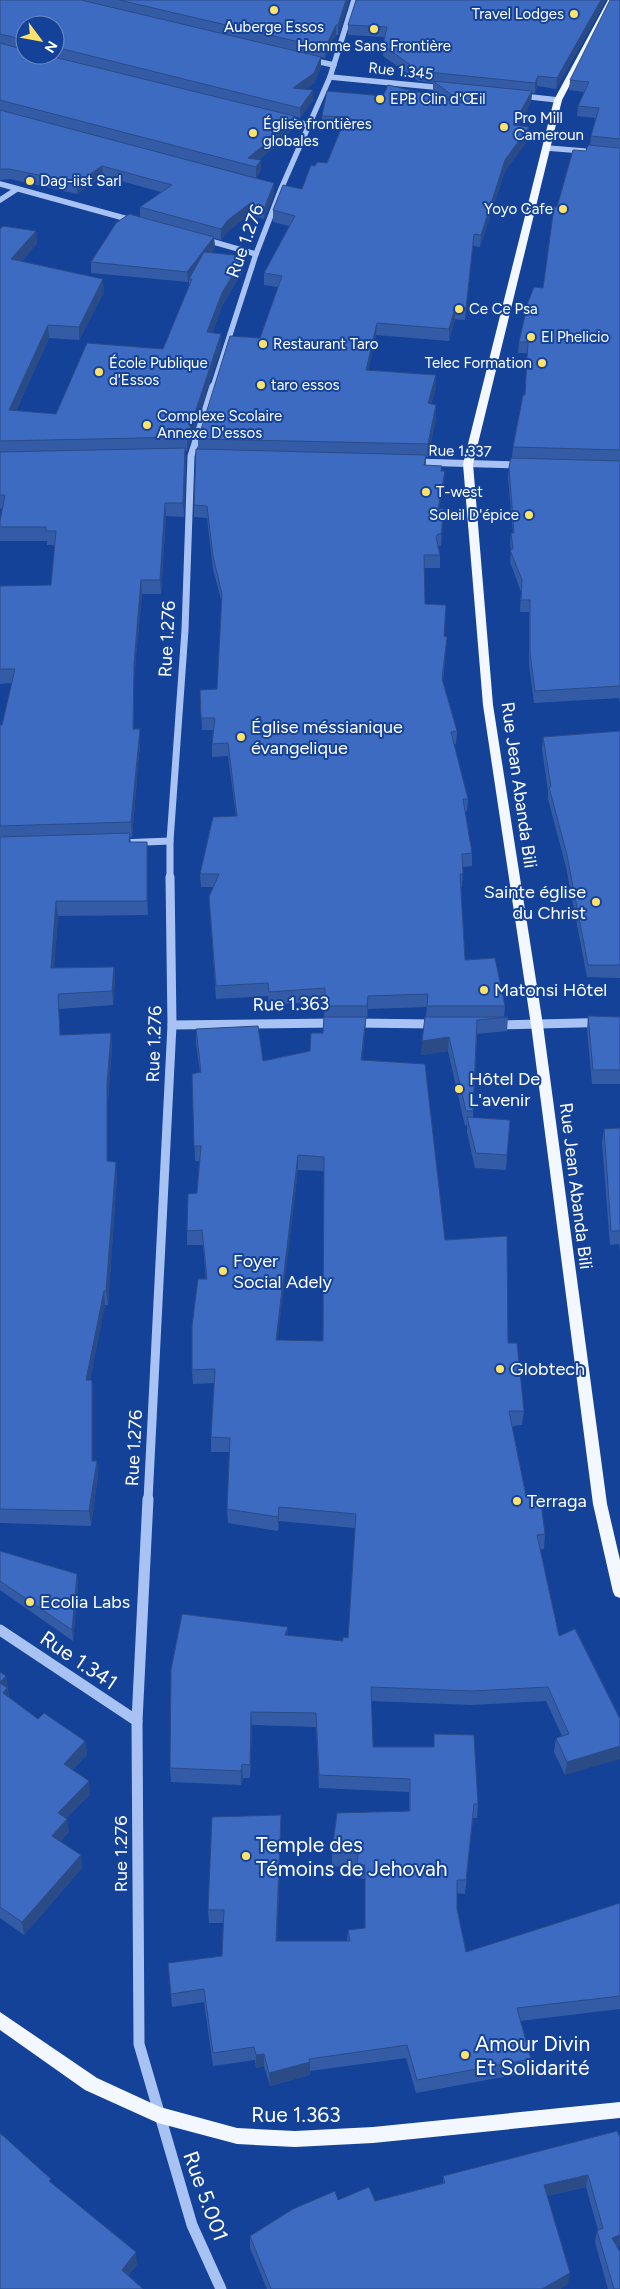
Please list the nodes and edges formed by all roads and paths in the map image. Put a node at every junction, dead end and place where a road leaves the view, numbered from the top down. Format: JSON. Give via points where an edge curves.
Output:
{"nodes":[{"id":1,"x":354,"y":0,"type":"edge"},
{"id":2,"x":611,"y":0,"type":"edge"},
{"id":3,"x":306,"y":59,"type":"edge"},
{"id":4,"x":334,"y":65,"type":"junction"},
{"id":5,"x":330,"y":77,"type":"junction"},
{"id":6,"x":449,"y":89,"type":"edge"},
{"id":7,"x":519,"y":96,"type":"edge"},
{"id":8,"x":558,"y":100,"type":"junction"},
{"id":9,"x":281,"y":118,"type":"edge"},
{"id":10,"x":309,"y":125,"type":"junction"},
{"id":11,"x":547,"y":148,"type":"junction"},
{"id":12,"x":592,"y":152,"type":"edge"},
{"id":13,"x":0,"y":184,"type":"edge"},
{"id":14,"x":272,"y":186,"type":"edge"},
{"id":15,"x":17,"y":189,"type":"junction"},
{"id":16,"x":281,"y":189,"type":"junction"},
{"id":17,"x":0,"y":200,"type":"edge"},
{"id":18,"x":142,"y":223,"type":"edge"},
{"id":19,"x":199,"y":238,"type":"edge"},
{"id":20,"x":256,"y":254,"type":"junction"},
{"id":21,"x":181,"y":456,"type":"edge"},
{"id":22,"x":191,"y":456,"type":"junction"},
{"id":23,"x":200,"y":457,"type":"edge"},
{"id":24,"x":409,"y":462,"type":"edge"},
{"id":25,"x":468,"y":464,"type":"junction"},
{"id":26,"x":525,"y":465,"type":"edge"},
{"id":27,"x":170,"y":841,"type":"junction"},
{"id":28,"x":114,"y":843,"type":"edge"},
{"id":29,"x":620,"y":1022,"type":"edge"},
{"id":30,"x":448,"y":1024,"type":"edge"},
{"id":31,"x":172,"y":1025,"type":"junction"},
{"id":32,"x":488,"y":1025,"type":"edge"},
{"id":33,"x":537,"y":1025,"type":"junction"},
{"id":34,"x":620,"y":1592,"type":"edge"},
{"id":35,"x":0,"y":1630,"type":"edge"},
{"id":36,"x":137,"y":1721,"type":"junction"},
{"id":37,"x":0,"y":2020,"type":"edge"},
{"id":38,"x":620,"y":2110,"type":"edge"},
{"id":39,"x":158,"y":2115,"type":"junction"},
{"id":40,"x":221,"y":2289,"type":"edge"}],
"edges":[{"from":1,"to":4,"type":"street","name":"Rue 1.276"},
{"from":2,"to":8,"type":"main road","name":"Rue Jean Abanda Bili"},
{"from":3,"to":4,"type":"street"},
{"from":4,"to":5,"type":"street","name":"Rue 1.276"},
{"from":5,"to":6,"type":"street","name":"Rue 1.345"},
{"from":5,"to":10,"type":"street","name":"Rue 1.276"},
{"from":7,"to":8,"type":"street"},
{"from":8,"to":11,"type":"main road","name":"Rue Jean Abanda Bili"},
{"from":9,"to":10,"type":"street"},
{"from":10,"to":16,"type":"street","name":"Rue 1.276"},
{"from":11,"to":12,"type":"street"},
{"from":11,"to":25,"type":"main road","name":"Rue Jean Abanda Bili"},
{"from":13,"to":15,"type":"street"},
{"from":14,"to":16,"type":"street"},
{"from":15,"to":17,"type":"street"},
{"from":15,"to":18,"type":"street"},
{"from":16,"to":20,"type":"street","name":"Rue 1.276"},
{"from":19,"to":20,"type":"street"},
{"from":20,"to":22,"type":"street","name":"Rue 1.276"},
{"from":21,"to":22,"type":"street"},
{"from":22,"to":23,"type":"street"},
{"from":22,"to":27,"type":"street","name":"Rue 1.276","via":[[185,630]]},
{"from":24,"to":25,"type":"street","name":"Rue 1.337"},
{"from":25,"to":26,"type":"street","name":"Rue 1.337"},
{"from":25,"to":33,"type":"main road","name":"Rue Jean Abanda Bili","via":[[488,705]]},
{"from":27,"to":28,"type":"street"},
{"from":27,"to":31,"type":"street","name":"Rue 1.276"},
{"from":29,"to":33,"type":"street"},
{"from":30,"to":31,"type":"street","name":"Rue 1.363"},
{"from":31,"to":36,"type":"street","name":"Rue 1.276"},
{"from":32,"to":33,"type":"street"},
{"from":33,"to":34,"type":"main road","name":"Rue Jean Abanda Bili","via":[[600,1504]]},
{"from":35,"to":36,"type":"street","name":"Rue 1.341"},
{"from":36,"to":39,"type":"street","name":"Rue 1.276","via":[[139,2044]]},
{"from":37,"to":39,"type":"main road","name":"Rue 1.363","via":[[91,2084]]},
{"from":38,"to":39,"type":"main road","name":"Rue 1.363","via":[[373,2135],[295,2139],[237,2136]]},
{"from":39,"to":40,"type":"street","name":"Rue 5.001","via":[[192,2225]]}]}
